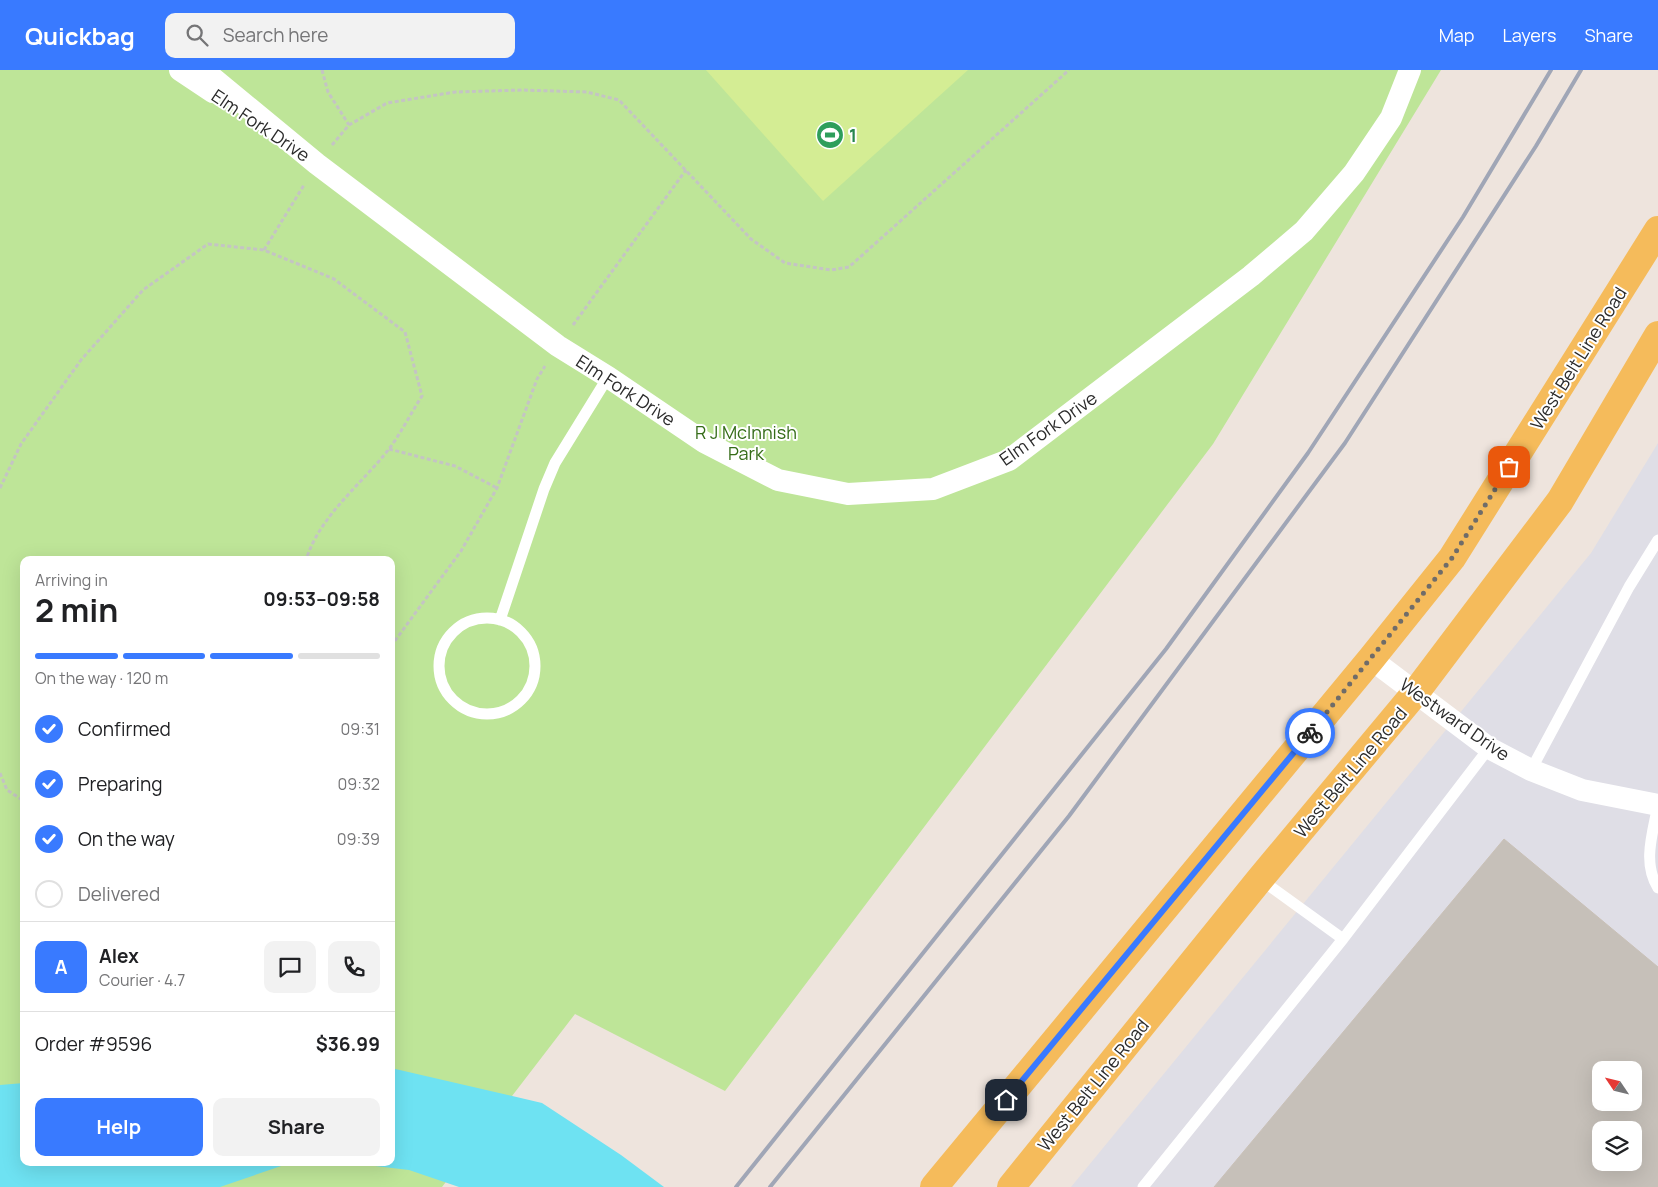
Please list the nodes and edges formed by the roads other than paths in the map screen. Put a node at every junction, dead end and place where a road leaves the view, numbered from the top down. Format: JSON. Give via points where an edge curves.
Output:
{"nodes":[{"id":1,"x":180,"y":70,"type":"edge"},
{"id":2,"x":203,"y":70,"type":"edge"},
{"id":3,"x":1410,"y":70,"type":"edge"},
{"id":4,"x":317,"y":164,"type":"junction"},
{"id":5,"x":1658,"y":230,"type":"edge"},
{"id":6,"x":1658,"y":335,"type":"edge"},
{"id":7,"x":608,"y":377,"type":"junction"},
{"id":8,"x":1658,"y":540,"type":"edge"},
{"id":9,"x":500,"y":620,"type":"junction"},
{"id":10,"x":1371,"y":659,"type":"junction"},
{"id":11,"x":1416,"y":692,"type":"junction"},
{"id":12,"x":1489,"y":748,"type":"junction"},
{"id":13,"x":1531,"y":770,"type":"junction"},
{"id":14,"x":1658,"y":805,"type":"edge"},
{"id":15,"x":1260,"y":879,"type":"junction"},
{"id":16,"x":1658,"y":888,"type":"edge"},
{"id":17,"x":1343,"y":939,"type":"junction"},
{"id":18,"x":934,"y":1187,"type":"edge"},
{"id":19,"x":1011,"y":1187,"type":"edge"},
{"id":20,"x":1143,"y":1187,"type":"edge"}],
"edges":[{"from":1,"to":4,"type":"street","name":"Elm Fork Drive"},
{"from":2,"to":4,"type":"street","name":"Elm Fork Drive"},
{"from":3,"to":7,"type":"street","name":"Elm Fork Drive","via":[[1392,118],[1354,173],[1304,231],[1251,276],[1009,460],[942,486],[848,494],[778,480],[704,442]]},
{"from":4,"to":7,"type":"street","name":"Elm Fork Drive","via":[[558,346]]},
{"from":5,"to":10,"type":"main road","name":"West Belt Line Road","via":[[1452,558]]},
{"from":6,"to":11,"type":"main road","name":"West Belt Line Road","via":[[1560,501]]},
{"from":7,"to":9,"type":"lane","via":[[551,472]]},
{"from":8,"to":13,"type":"lane","via":[[1629,587]]},
{"from":9,"to":9,"type":"lane","via":[[476,619],[460,625],[440,652],[438,668],[442,685],[455,703],[475,713],[505,711],[528,692],[534,678],[531,647],[522,633]]},
{"from":10,"to":11,"type":"street","name":"Westward Drive"},
{"from":10,"to":18,"type":"main road","name":"West Belt Line Road"},
{"from":11,"to":12,"type":"street","name":"Westward Drive"},
{"from":11,"to":15,"type":"main road","name":"West Belt Line Road"},
{"from":12,"to":13,"type":"street","name":"Westward Drive"},
{"from":12,"to":17,"type":"lane"},
{"from":13,"to":14,"type":"street","name":"Westward Drive","via":[[1582,790]]},
{"from":14,"to":16,"type":"lane","via":[[1649,852],[1653,880]]},
{"from":15,"to":17,"type":"lane"},
{"from":15,"to":19,"type":"main road","name":"West Belt Line Road"},
{"from":17,"to":20,"type":"lane"}]}
